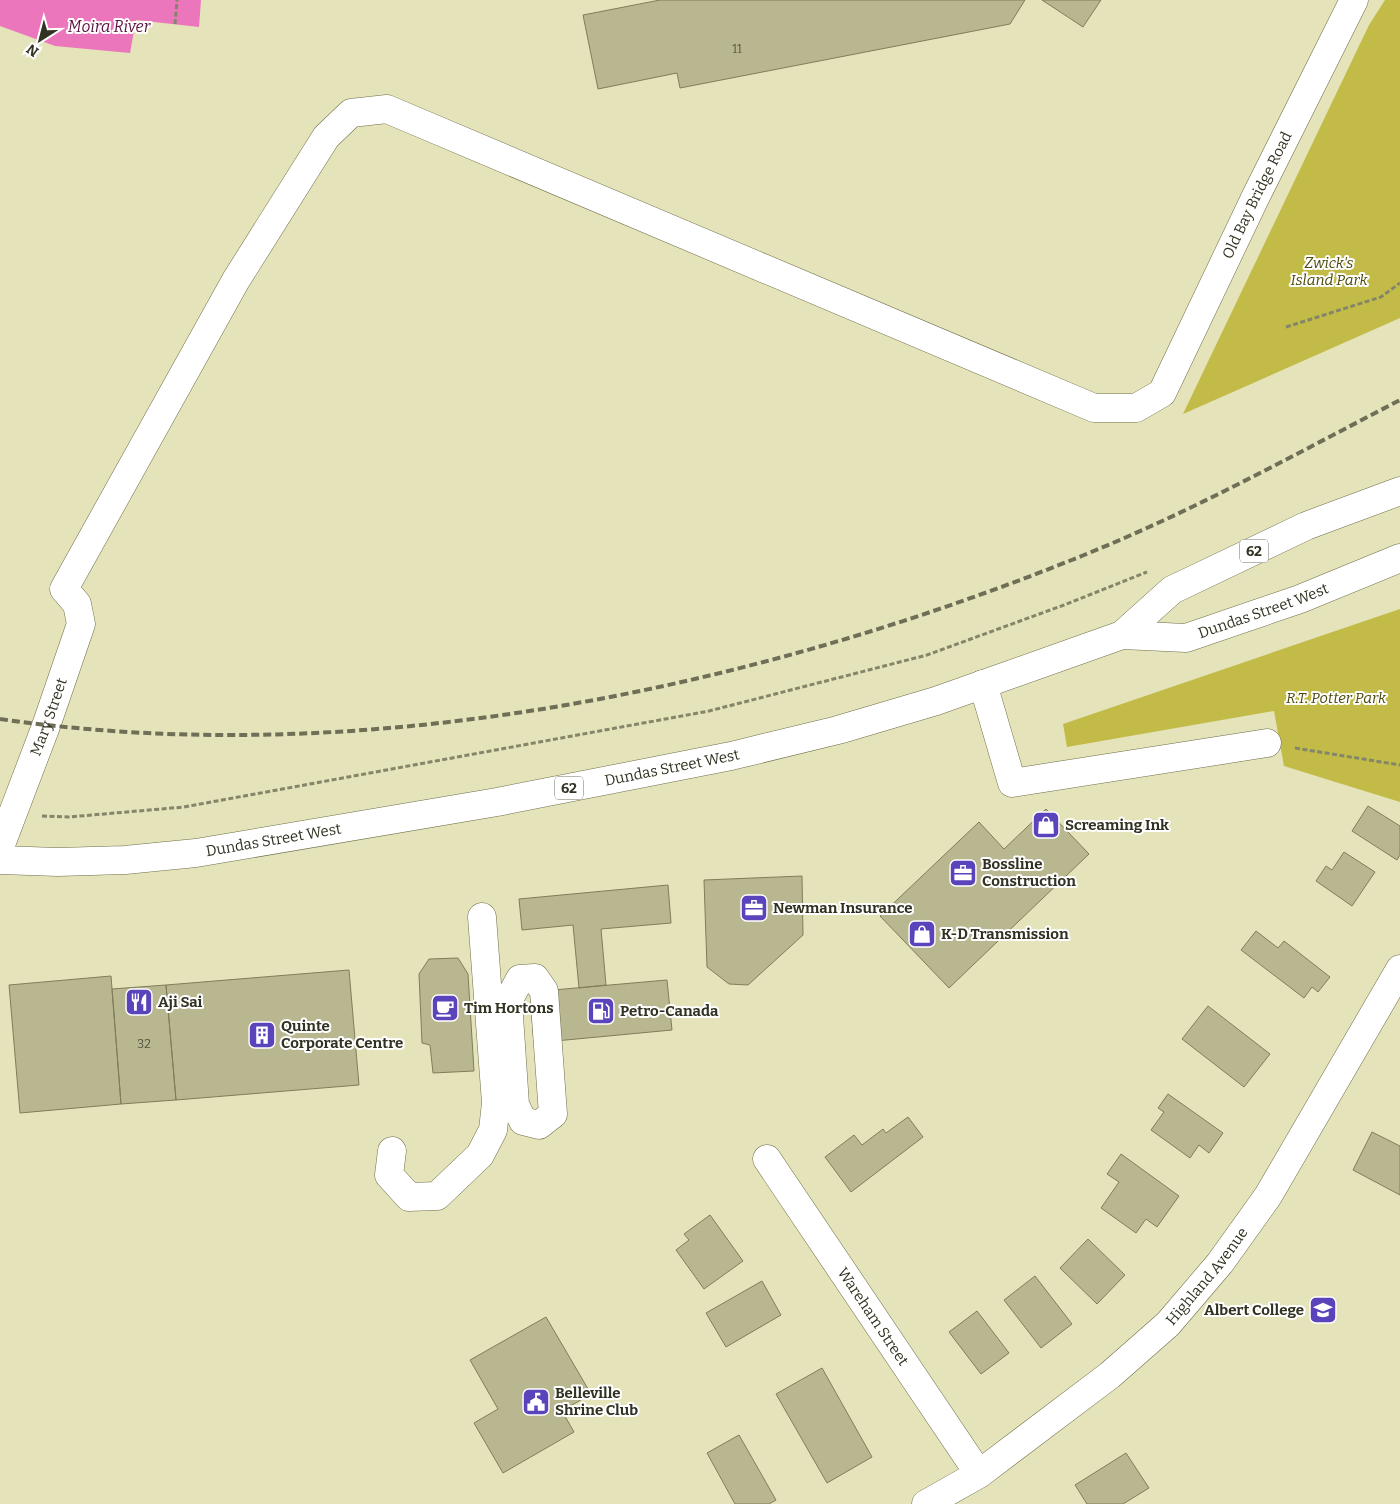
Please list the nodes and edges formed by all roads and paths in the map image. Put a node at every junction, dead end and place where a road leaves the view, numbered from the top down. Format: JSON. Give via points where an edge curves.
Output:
{"nodes":[{"id":1,"x":177,"y":0,"type":"edge"},
{"id":2,"x":1354,"y":0,"type":"edge"},
{"id":3,"x":175,"y":24,"type":"dead end"},
{"id":4,"x":1400,"y":283,"type":"edge"},
{"id":5,"x":1286,"y":327,"type":"dead end"},
{"id":6,"x":1400,"y":490,"type":"edge"},
{"id":7,"x":1400,"y":558,"type":"edge"},
{"id":8,"x":1155,"y":568,"type":"dead end"},
{"id":9,"x":64,"y":589,"type":"joint"},
{"id":10,"x":1122,"y":634,"type":"junction"},
{"id":11,"x":983,"y":684,"type":"junction"},
{"id":12,"x":1267,"y":743,"type":"joint"},
{"id":13,"x":1400,"y":766,"type":"edge"},
{"id":14,"x":12,"y":815,"type":"junction"},
{"id":15,"x":0,"y":847,"type":"edge"},
{"id":16,"x":0,"y":860,"type":"edge"},
{"id":17,"x":482,"y":917,"type":"dead end"},
{"id":18,"x":1400,"y":969,"type":"edge"},
{"id":19,"x":392,"y":1152,"type":"dead end"},
{"id":20,"x":767,"y":1159,"type":"dead end"},
{"id":21,"x":979,"y":1474,"type":"junction"},
{"id":22,"x":926,"y":1504,"type":"edge"}],
"edges":[{"from":1,"to":3,"type":"path"},
{"from":2,"to":9,"type":"street","name":"Old Bay Bridge Road","via":[[1162,393],[1136,408],[1094,408],[387,109],[351,113],[326,137],[236,280]]},
{"from":4,"to":5,"type":"path","via":[[1381,297]]},
{"from":6,"to":10,"type":"street","name":"Dundas Street West","number":"62","via":[[1306,526],[1172,590]]},
{"from":7,"to":10,"type":"street","name":"Dundas Street West","number":"62","via":[[1300,599],[1186,638]]},
{"from":8,"to":14,"type":"path","via":[[1064,605],[927,654],[709,710],[184,807],[69,817]]},
{"from":9,"to":14,"type":"street","name":"Mary Street","via":[[77,604],[81,624]]},
{"from":10,"to":11,"type":"street","name":"Dundas Street West","number":"62"},
{"from":11,"to":12,"type":"street","via":[[1012,783]]},
{"from":11,"to":16,"type":"street","name":"Dundas Street West","number":"62","via":[[846,727],[731,756],[488,804],[196,853],[125,860]]},
{"from":12,"to":13,"type":"path"},
{"from":14,"to":15,"type":"street","name":"Mary Street"},
{"from":17,"to":19,"type":"street","via":[[496,1103],[493,1130],[480,1154],[437,1196],[409,1197],[389,1175]]},
{"from":18,"to":21,"type":"street","name":"Highland Avenue","via":[[1268,1196],[1220,1263],[1168,1324],[1124,1363]]},
{"from":20,"to":21,"type":"street","name":"Wareham Street"},
{"from":21,"to":22,"type":"street","name":"Highland Avenue"}]}
